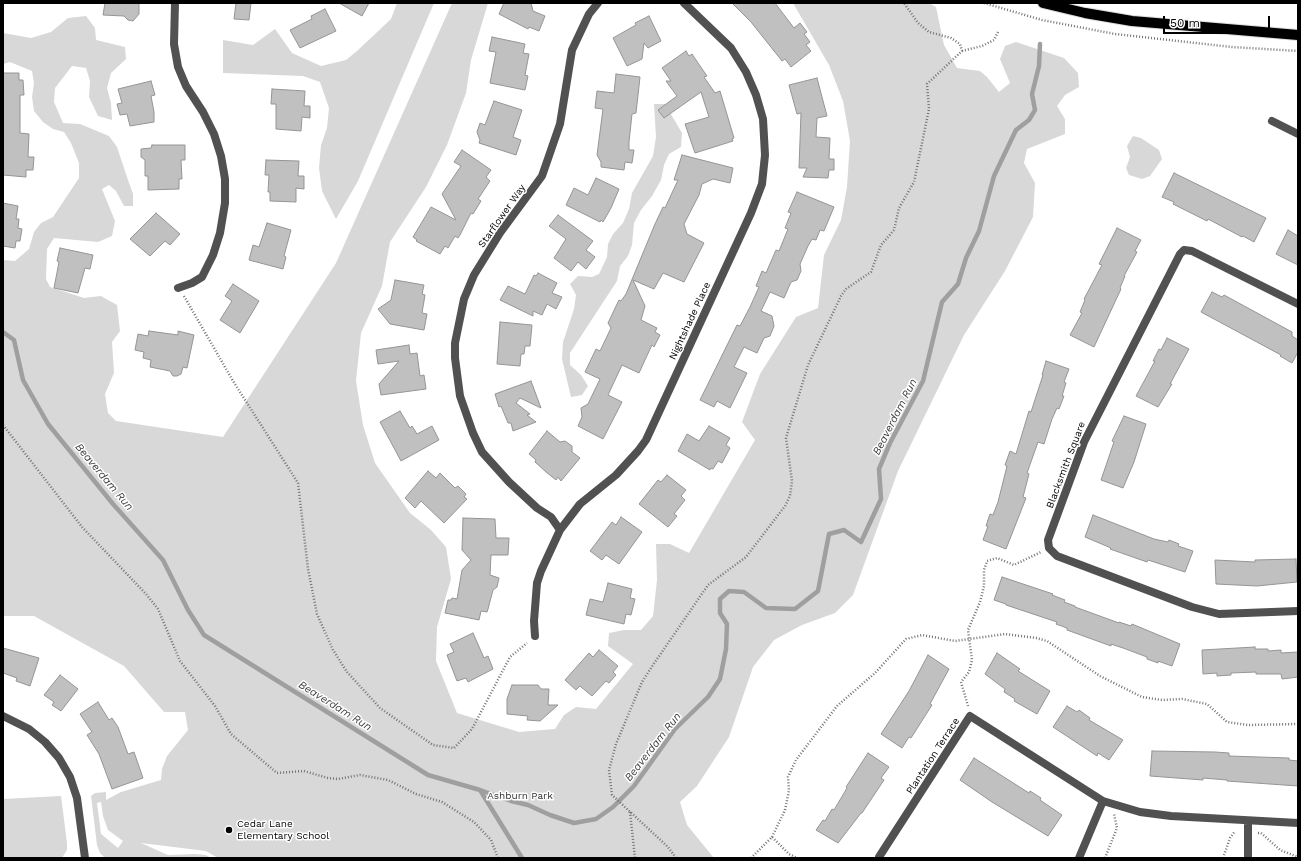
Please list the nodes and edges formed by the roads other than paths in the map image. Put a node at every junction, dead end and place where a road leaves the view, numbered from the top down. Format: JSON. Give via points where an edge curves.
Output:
{"nodes":[{"id":1,"x":174,"y":3,"type":"edge"},
{"id":2,"x":598,"y":3,"type":"edge"},
{"id":3,"x":684,"y":3,"type":"edge"},
{"id":4,"x":1043,"y":3,"type":"edge"},
{"id":5,"x":1298,"y":35,"type":"edge"},
{"id":6,"x":1272,"y":121,"type":"dead end"},
{"id":7,"x":1298,"y":134,"type":"edge"},
{"id":8,"x":178,"y":288,"type":"road end"},
{"id":9,"x":1298,"y":304,"type":"edge"},
{"id":10,"x":560,"y":530,"type":"junction"},
{"id":11,"x":1298,"y":611,"type":"edge"},
{"id":12,"x":536,"y":636,"type":"road end"},
{"id":13,"x":3,"y":716,"type":"edge"},
{"id":14,"x":1101,"y":805,"type":"junction"},
{"id":15,"x":1248,"y":821,"type":"junction"},
{"id":16,"x":1298,"y":823,"type":"edge"},
{"id":17,"x":85,"y":858,"type":"edge"},
{"id":18,"x":880,"y":858,"type":"edge"},
{"id":19,"x":1079,"y":858,"type":"edge"},
{"id":20,"x":1248,"y":858,"type":"edge"}],
"edges":[{"from":1,"to":8,"type":"street","via":[[174,44],[178,67],[214,134],[221,156],[225,185],[220,233],[213,256],[202,277]]},
{"from":2,"to":10,"type":"street","name":"Starflower Way","via":[[589,14],[572,50],[560,124],[542,176],[500,233],[474,276],[462,307],[455,343],[460,396],[482,452],[509,482],[550,517]]},
{"from":3,"to":10,"type":"street","name":"Nightshade Place","via":[[731,48],[756,95],[766,155],[762,184],[646,440],[616,475],[580,504]]},
{"from":4,"to":5,"type":"main road","via":[[1132,20]]},
{"from":6,"to":7,"type":"street"},
{"from":9,"to":11,"type":"street","name":"Blacksmith Square","via":[[1192,251],[1184,250],[1084,442],[1048,540],[1049,548],[1057,556],[1192,607],[1219,614]]},
{"from":10,"to":12,"type":"street","name":"Nightshade Place","via":[[537,583],[534,621]]},
{"from":13,"to":17,"type":"street","via":[[29,729],[45,742],[59,758],[70,777],[77,798]]},
{"from":14,"to":15,"type":"street","name":"Plantation Terrace","via":[[1171,816]]},
{"from":14,"to":18,"type":"street","name":"Plantation Terrace","via":[[970,716]]},
{"from":14,"to":19,"type":"street"},
{"from":15,"to":16,"type":"street","name":"Plantation Terrace"},
{"from":15,"to":20,"type":"street"}]}
